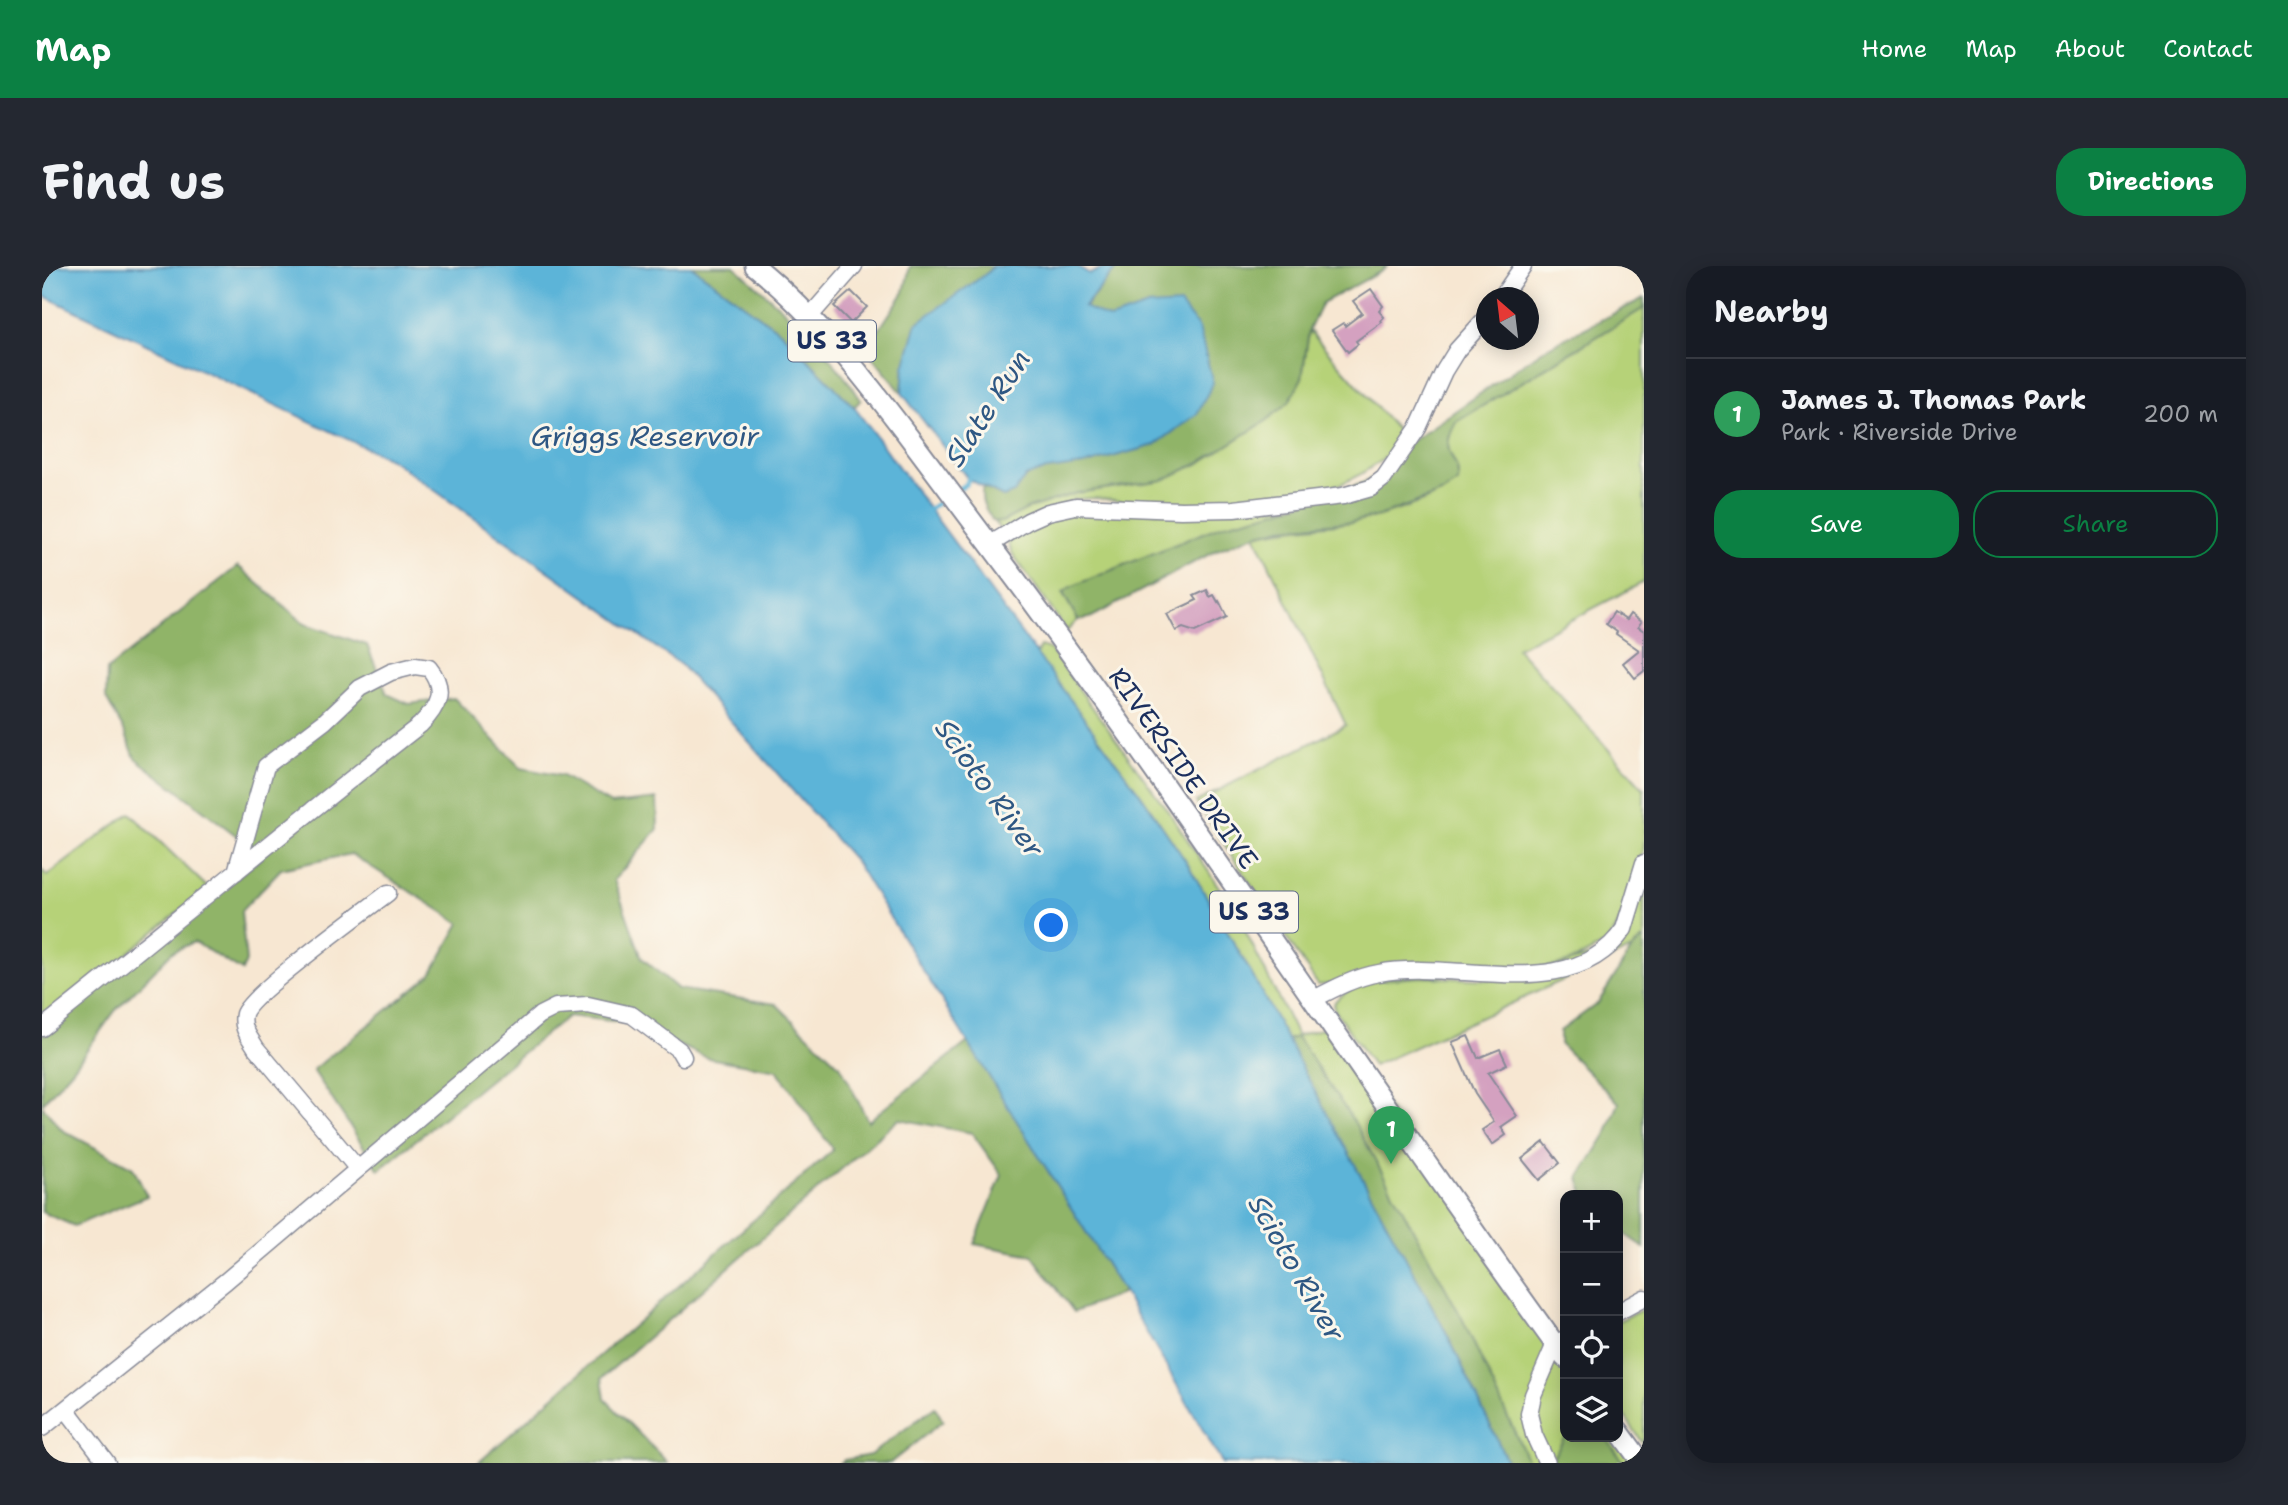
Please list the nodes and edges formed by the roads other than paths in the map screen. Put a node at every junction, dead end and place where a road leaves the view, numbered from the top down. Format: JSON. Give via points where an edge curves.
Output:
{"nodes":[{"id":1,"x":755,"y":266,"type":"edge"},
{"id":2,"x":854,"y":266,"type":"edge"},
{"id":3,"x":1523,"y":266,"type":"edge"},
{"id":4,"x":1509,"y":287,"type":"edge"},
{"id":5,"x":810,"y":316,"type":"junction"},
{"id":6,"x":1476,"y":329,"type":"edge"},
{"id":7,"x":989,"y":545,"type":"junction"},
{"id":8,"x":1644,"y":863,"type":"edge"},
{"id":9,"x":236,"y":872,"type":"junction"},
{"id":10,"x":388,"y":893,"type":"dead end"},
{"id":11,"x":1314,"y":999,"type":"junction"},
{"id":12,"x":42,"y":1028,"type":"edge"},
{"id":13,"x":683,"y":1057,"type":"dead end"},
{"id":14,"x":358,"y":1169,"type":"junction"},
{"id":15,"x":1644,"y":1298,"type":"edge"},
{"id":16,"x":1623,"y":1309,"type":"edge"},
{"id":17,"x":1560,"y":1344,"type":"edge"},
{"id":18,"x":1560,"y":1350,"type":"edge"},
{"id":19,"x":66,"y":1409,"type":"junction"},
{"id":20,"x":42,"y":1428,"type":"edge"},
{"id":21,"x":1623,"y":1437,"type":"edge"},
{"id":22,"x":107,"y":1463,"type":"edge"},
{"id":23,"x":1547,"y":1463,"type":"edge"},
{"id":24,"x":1642,"y":1463,"type":"edge"}],
"edges":[{"from":1,"to":5,"type":"main road","name":"RIVERSIDE DRIVE","number":"US 33"},
{"from":2,"to":5,"type":"street"},
{"from":3,"to":4,"type":"street"},
{"from":5,"to":7,"type":"main road","name":"RIVERSIDE DRIVE","number":"US 33","via":[[878,396]]},
{"from":6,"to":7,"type":"street","via":[[1444,371],[1418,428],[1384,478],[1371,488],[1343,496],[1234,509],[1076,506],[1048,512]]},
{"from":7,"to":11,"type":"main road","name":"RIVERSIDE DRIVE","number":"US 33","via":[[1167,786]]},
{"from":8,"to":11,"type":"street","via":[[1624,929],[1609,947],[1585,962],[1541,975],[1416,969],[1379,973]]},
{"from":9,"to":9,"type":"street","via":[[433,712],[440,692],[438,678],[429,668],[415,666],[360,688],[266,766]]},
{"from":9,"to":12,"type":"street"},
{"from":10,"to":14,"type":"street","via":[[253,1001],[245,1011],[243,1027]]},
{"from":11,"to":17,"type":"main road","name":"RIVERSIDE DRIVE","number":"US 33"},
{"from":13,"to":14,"type":"street","via":[[632,1015],[588,1005],[556,1007],[540,1015]]},
{"from":14,"to":19,"type":"street"},
{"from":15,"to":16,"type":"street"},
{"from":18,"to":23,"type":"street","via":[[1533,1395],[1529,1414]]},
{"from":19,"to":20,"type":"street"},
{"from":19,"to":22,"type":"street"},
{"from":21,"to":24,"type":"main road"}]}
